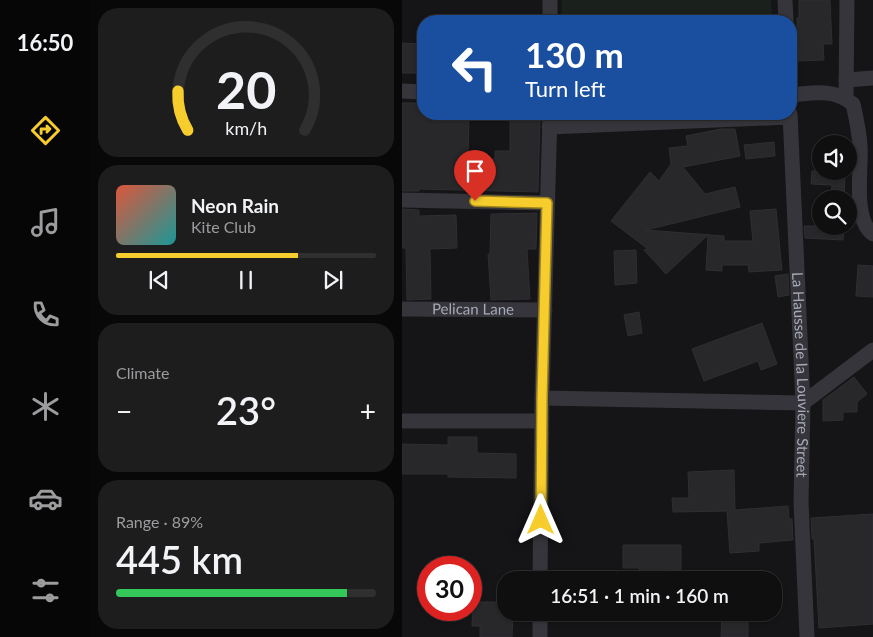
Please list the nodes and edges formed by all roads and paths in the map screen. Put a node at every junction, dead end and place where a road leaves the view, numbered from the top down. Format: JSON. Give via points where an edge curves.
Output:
{"nodes":[{"id":1,"x":550,"y":0,"type":"edge"},
{"id":2,"x":785,"y":0,"type":"edge"},
{"id":3,"x":847,"y":0,"type":"edge"},
{"id":4,"x":550,"y":15,"type":"edge"},
{"id":5,"x":786,"y":15,"type":"edge"},
{"id":6,"x":872,"y":78,"type":"edge"},
{"id":7,"x":846,"y":80,"type":"junction"},
{"id":8,"x":402,"y":92,"type":"edge"},
{"id":9,"x":417,"y":92,"type":"edge"},
{"id":10,"x":797,"y":95,"type":"edge"},
{"id":11,"x":849,"y":101,"type":"junction"},
{"id":12,"x":550,"y":120,"type":"edge"},
{"id":13,"x":790,"y":120,"type":"edge"},
{"id":14,"x":402,"y":200,"type":"edge"},
{"id":15,"x":547,"y":203,"type":"junction"},
{"id":16,"x":870,"y":232,"type":"edge"},
{"id":17,"x":402,"y":309,"type":"edge"},
{"id":18,"x":545,"y":310,"type":"junction"},
{"id":19,"x":872,"y":350,"type":"edge"},
{"id":20,"x":542,"y":398,"type":"junction"},
{"id":21,"x":803,"y":403,"type":"junction"},
{"id":22,"x":402,"y":421,"type":"edge"},
{"id":23,"x":541,"y":421,"type":"junction"},
{"id":24,"x":540,"y":571,"type":"edge"},
{"id":25,"x":540,"y":621,"type":"edge"},
{"id":26,"x":540,"y":637,"type":"edge"},
{"id":27,"x":806,"y":637,"type":"edge"}],
"edges":[{"from":1,"to":4,"type":"street"},
{"from":2,"to":5,"type":"street"},
{"from":3,"to":7,"type":"street"},
{"from":6,"to":7,"type":"street"},
{"from":7,"to":11,"type":"street"},
{"from":8,"to":9,"type":"street"},
{"from":10,"to":11,"type":"street","via":[[820,92],[842,95]]},
{"from":11,"to":16,"type":"street","via":[[860,146],[861,217]]},
{"from":12,"to":15,"type":"street"},
{"from":13,"to":21,"type":"street","name":"La Hausse de la Louviere Street"},
{"from":14,"to":15,"type":"street"},
{"from":15,"to":18,"type":"street"},
{"from":17,"to":18,"type":"street","name":"Pelican Lane"},
{"from":18,"to":20,"type":"street"},
{"from":19,"to":21,"type":"street"},
{"from":20,"to":21,"type":"street"},
{"from":20,"to":23,"type":"street"},
{"from":21,"to":27,"type":"street","name":"La Hausse de la Louviere Street","via":[[801,502]]},
{"from":22,"to":23,"type":"street"},
{"from":23,"to":24,"type":"street"},
{"from":25,"to":26,"type":"street"}]}
